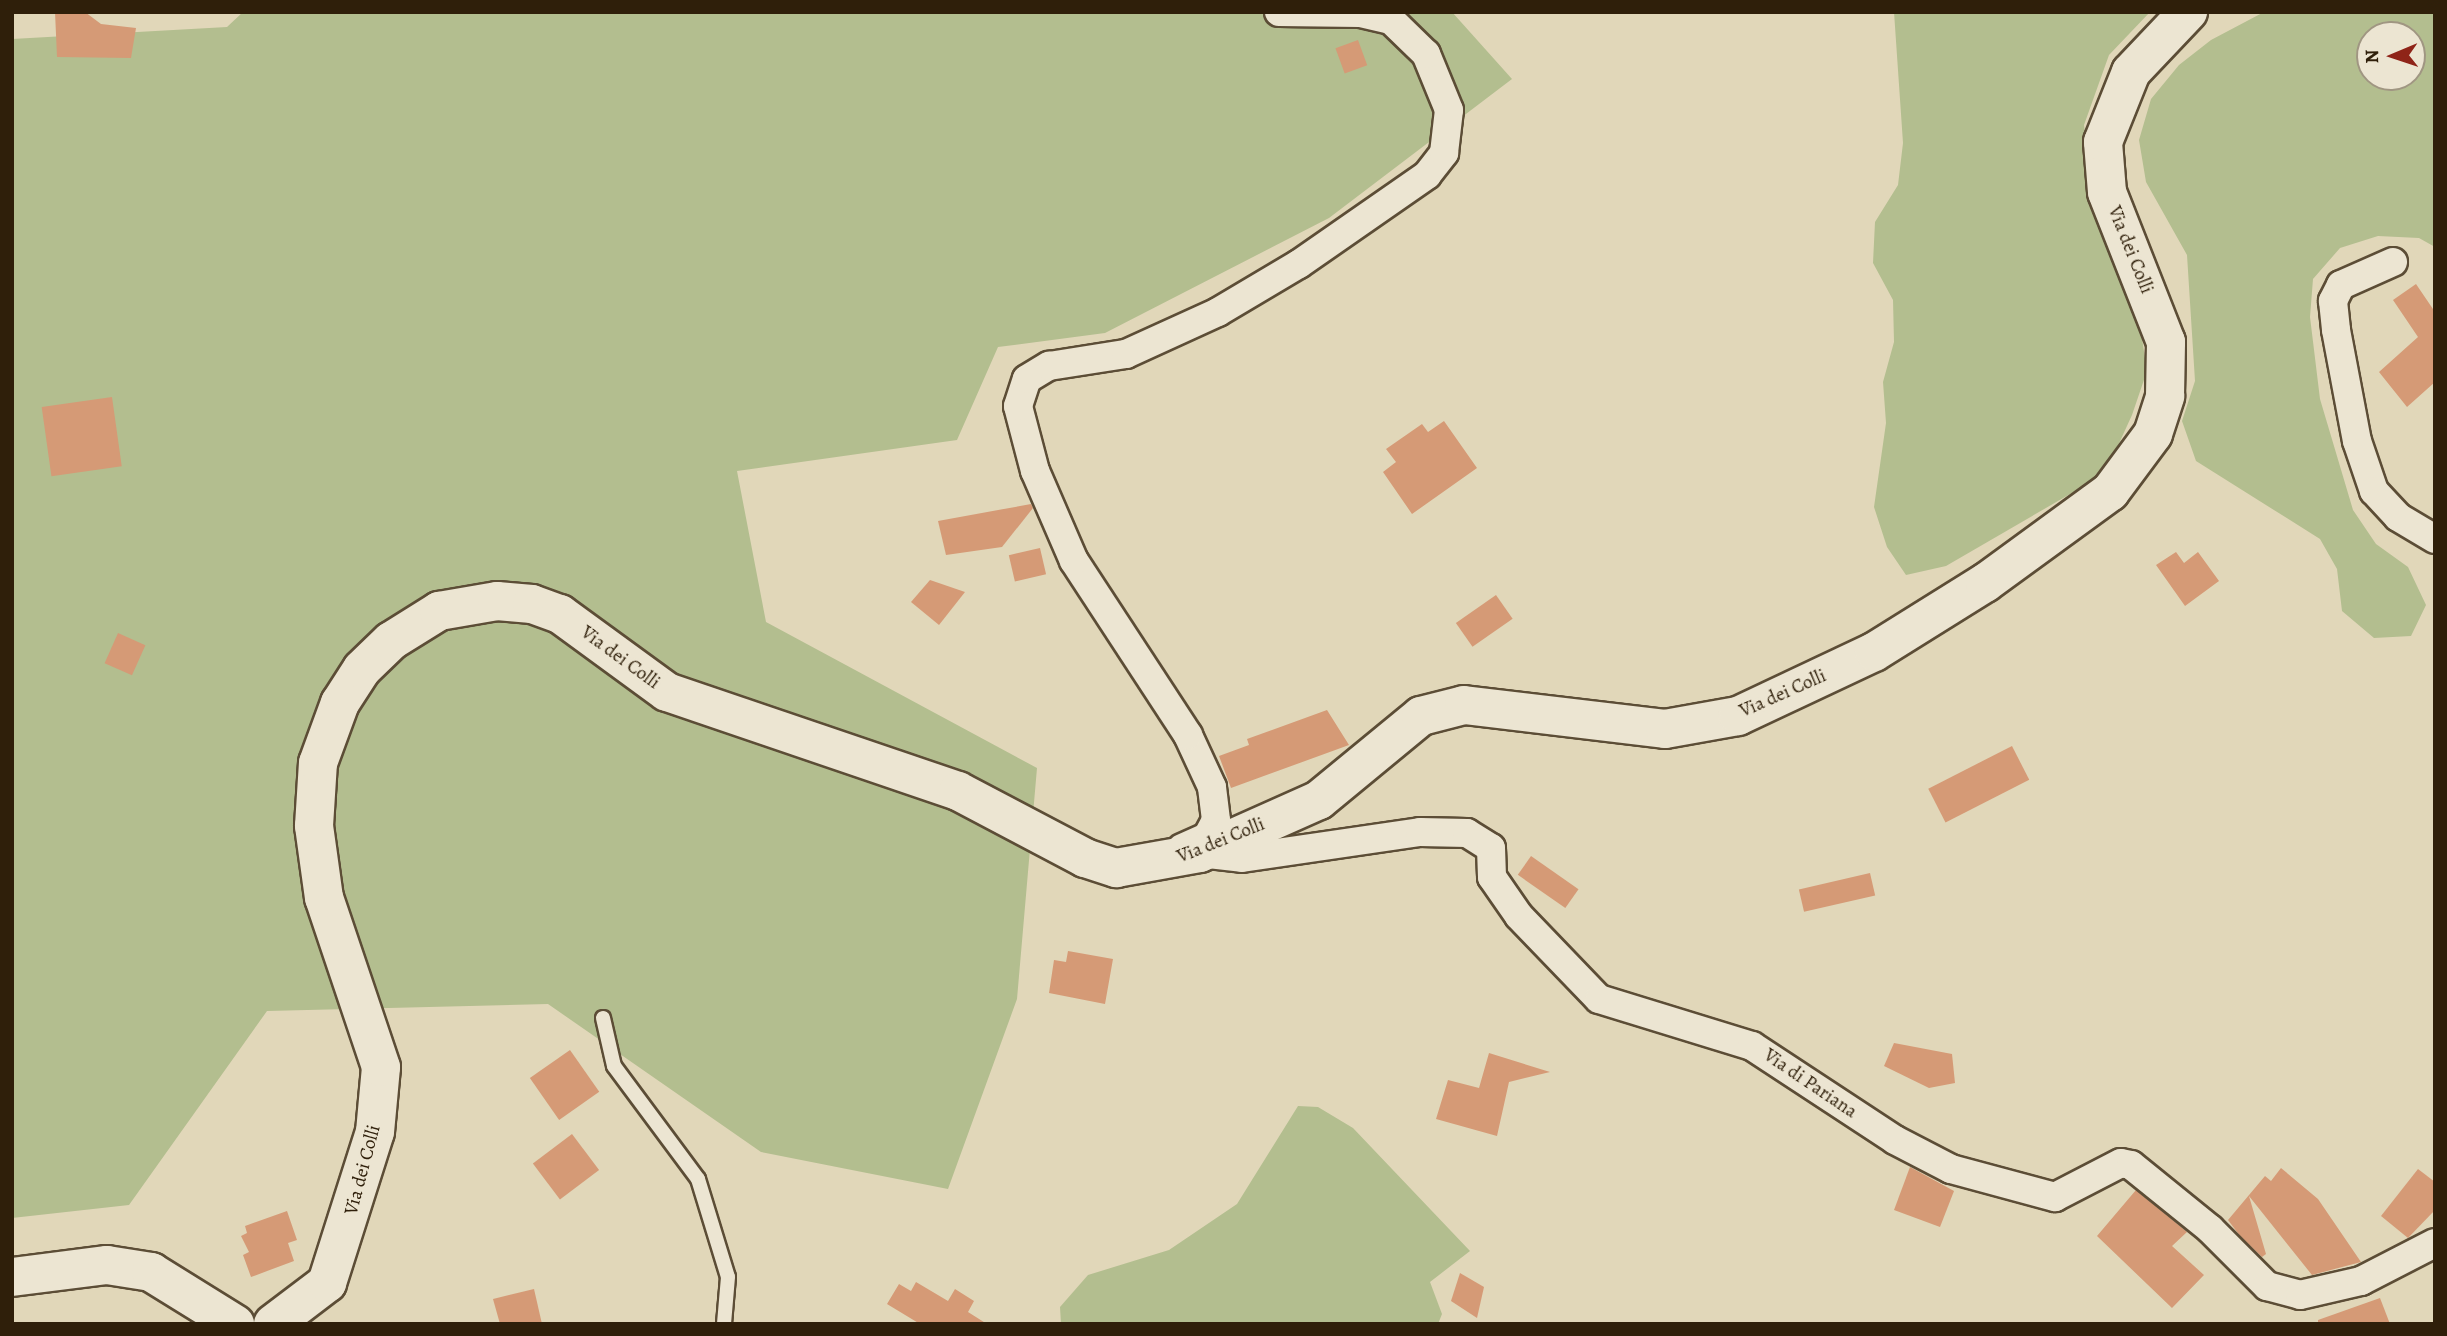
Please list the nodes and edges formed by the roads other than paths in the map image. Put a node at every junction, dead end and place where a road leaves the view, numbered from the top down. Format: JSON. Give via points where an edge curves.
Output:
{"nodes":[{"id":1,"x":1279,"y":12,"type":"edge"},
{"id":2,"x":2188,"y":12,"type":"edge"},
{"id":3,"x":2393,"y":262,"type":"dead end"},
{"id":4,"x":2435,"y":538,"type":"edge"},
{"id":5,"x":1045,"y":837,"type":"junction"},
{"id":6,"x":1200,"y":853,"type":"junction"},
{"id":7,"x":603,"y":1018,"type":"dead end"},
{"id":8,"x":2435,"y":1242,"type":"edge"},
{"id":9,"x":12,"y":1277,"type":"edge"},
{"id":10,"x":235,"y":1324,"type":"edge"},
{"id":11,"x":273,"y":1324,"type":"edge"},
{"id":12,"x":723,"y":1324,"type":"edge"}],
"edges":[{"from":1,"to":5,"type":"street","via":[[1360,13],[1391,20],[1426,54],[1449,110],[1444,153],[1427,174],[1218,312],[1126,354],[1049,366],[1027,379],[1018,406],[1041,484],[1074,561],[1188,735],[1212,787],[1216,820],[1207,837],[1178,849],[1114,853]]},
{"from":2,"to":6,"type":"street","name":"Via dei Colli","via":[[2131,72],[2104,142],[2107,192],[2166,342],[2165,396],[2153,434],[2110,492],[1985,583],[1874,652],[1738,716],[1665,729],[1464,705],[1421,716],[1319,800]]},
{"from":3,"to":4,"type":"street","via":[[2341,285],[2333,301],[2336,330],[2357,441],[2374,491],[2398,517]]},
{"from":5,"to":6,"type":"street","name":"Via dei Colli","via":[[1116,867]]},
{"from":5,"to":11,"type":"street","name":"Via dei Colli","via":[[958,791],[667,692],[560,614],[531,604],[497,601],[439,611],[391,641],[362,669],[340,703],[318,763],[314,826],[324,898],[381,1067],[375,1132],[327,1283]]},
{"from":6,"to":8,"type":"street","name":"Via di Pariana","via":[[1242,858],[1420,832],[1467,833],[1491,848],[1492,877],[1519,916],[1599,999],[1752,1046],[1895,1140],[1951,1169],[2055,1197],[2121,1163],[2131,1165],[2210,1229],[2267,1286],[2300,1295],[2361,1281]]},
{"from":7,"to":12,"type":"lane","via":[[614,1066],[698,1179],[728,1278]]},
{"from":9,"to":10,"type":"street","via":[[107,1265],[150,1272]]}]}
